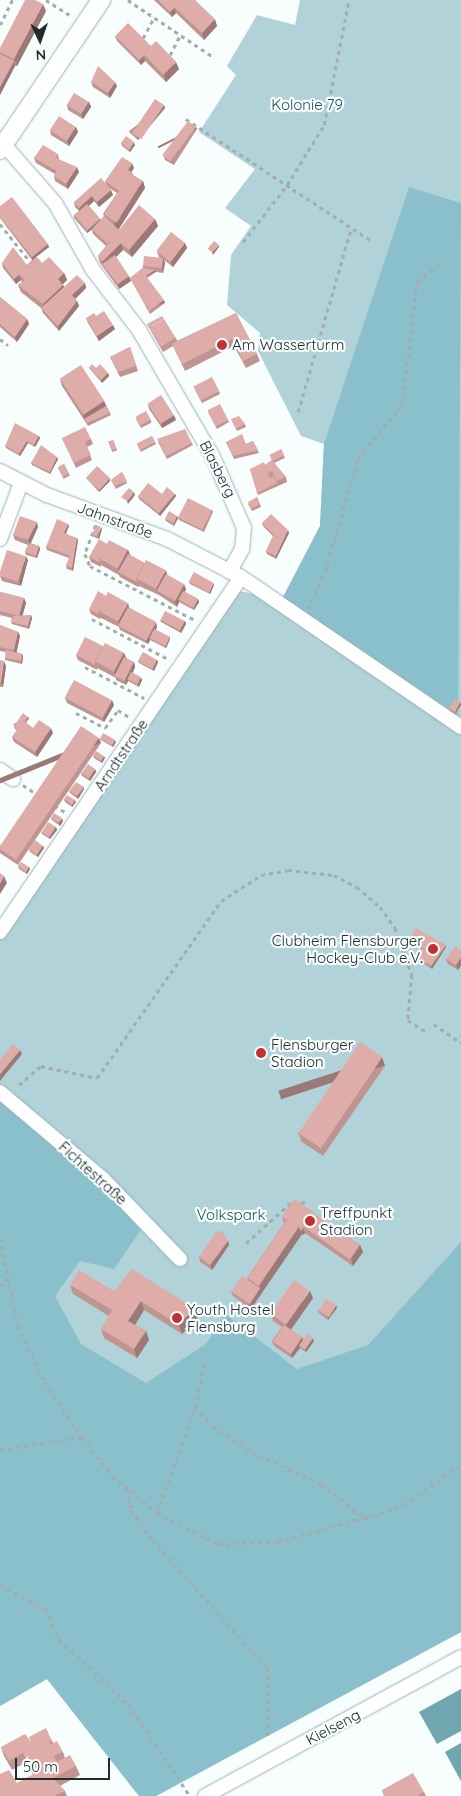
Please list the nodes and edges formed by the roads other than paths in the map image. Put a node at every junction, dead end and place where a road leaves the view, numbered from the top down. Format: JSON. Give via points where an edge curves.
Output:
{"nodes":[{"id":1,"x":101,"y":0,"type":"edge"},
{"id":2,"x":1,"y":145,"type":"edge"},
{"id":3,"x":0,"y":471,"type":"edge"},
{"id":4,"x":21,"y":483,"type":"junction"},
{"id":5,"x":0,"y":539,"type":"edge"},
{"id":6,"x":235,"y":574,"type":"junction"},
{"id":7,"x":461,"y":728,"type":"edge"},
{"id":8,"x":0,"y":770,"type":"edge"},
{"id":9,"x":13,"y":780,"type":"road end"},
{"id":10,"x":0,"y":932,"type":"edge"},
{"id":11,"x":0,"y":1092,"type":"edge"},
{"id":12,"x":180,"y":1259,"type":"dead end"},
{"id":13,"x":461,"y":1657,"type":"edge"},
{"id":14,"x":205,"y":1796,"type":"edge"}],
"edges":[{"from":1,"to":2,"type":"main road"},
{"from":2,"to":6,"type":"street","name":"Blasberg","via":[[55,203],[93,270],[170,380],[213,457],[244,528]]},
{"from":3,"to":4,"type":"street","name":"Jahnstraße"},
{"from":4,"to":5,"type":"street"},
{"from":4,"to":6,"type":"street","name":"Jahnstraße","via":[[167,539]]},
{"from":6,"to":7,"type":"street"},
{"from":6,"to":10,"type":"street","name":"Arndtstraße","via":[[209,628]]},
{"from":8,"to":9,"type":"street"},
{"from":11,"to":12,"type":"street","name":"Fichtestraße","via":[[103,1179]]},
{"from":13,"to":14,"type":"street","name":"Kielseng"}]}
